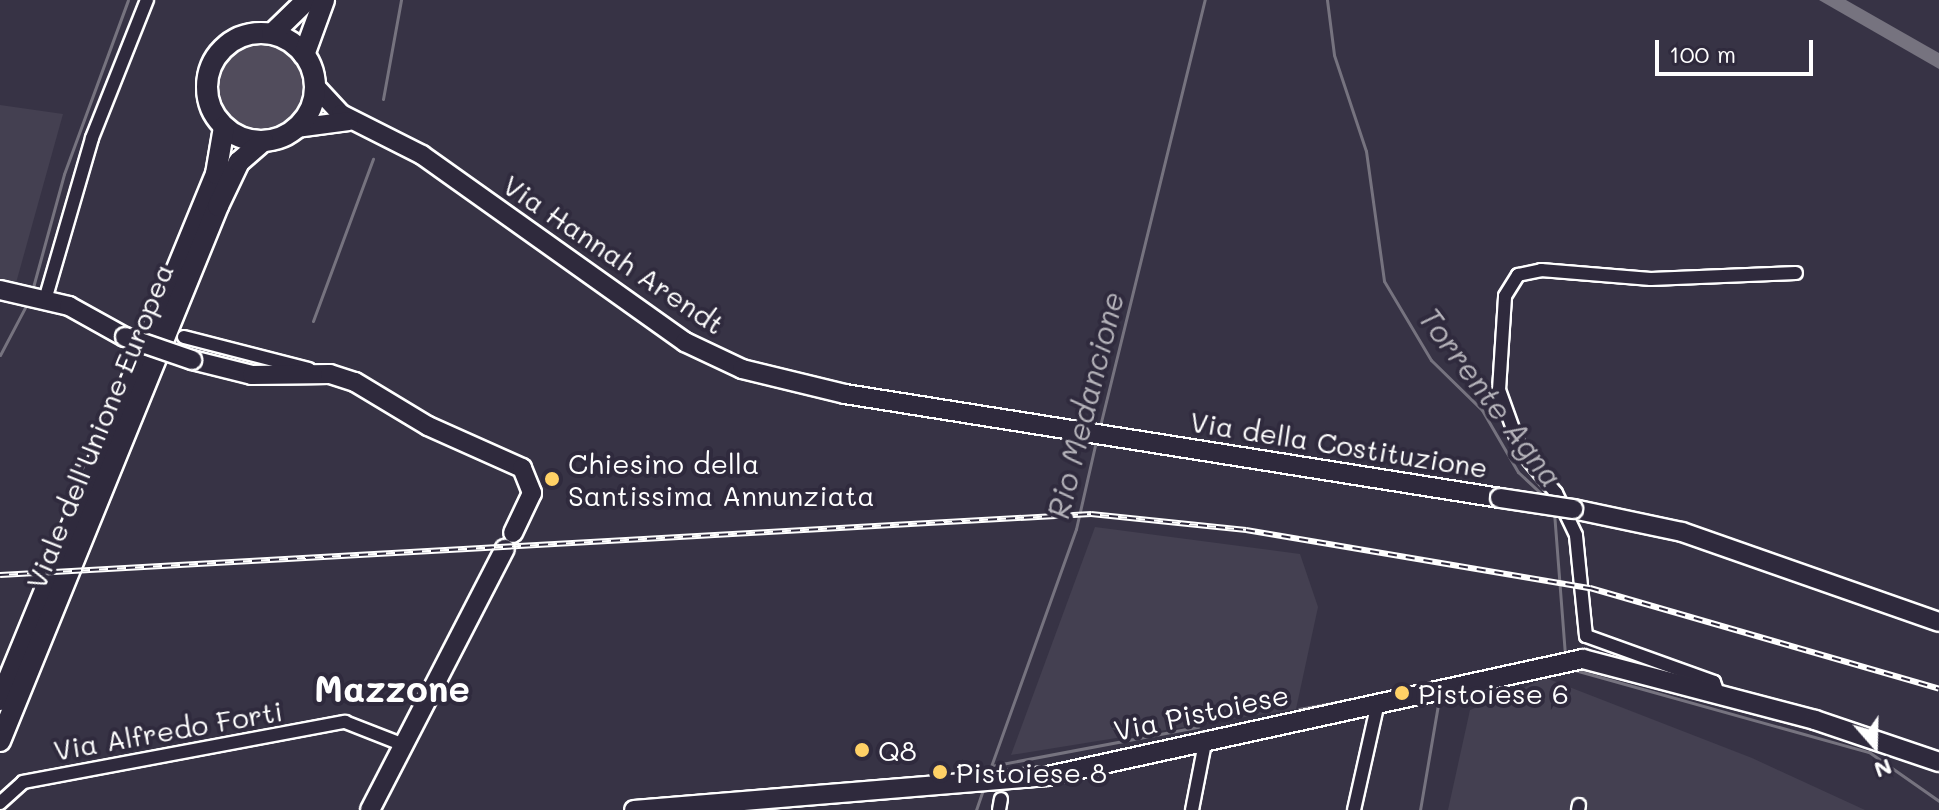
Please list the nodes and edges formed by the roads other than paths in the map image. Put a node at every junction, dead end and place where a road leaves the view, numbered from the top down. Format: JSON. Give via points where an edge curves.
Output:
{"nodes":[{"id":1,"x":147,"y":0,"type":"edge"},
{"id":2,"x":307,"y":0,"type":"edge"},
{"id":3,"x":324,"y":0,"type":"edge"},
{"id":4,"x":272,"y":34,"type":"junction"},
{"id":5,"x":304,"y":55,"type":"junction"},
{"id":6,"x":315,"y":86,"type":"junction"},
{"id":7,"x":352,"y":121,"type":"junction"},
{"id":8,"x":224,"y":127,"type":"junction"},
{"id":9,"x":296,"y":128,"type":"junction"},
{"id":10,"x":263,"y":141,"type":"junction"},
{"id":11,"x":1796,"y":273,"type":"dead end"},
{"id":12,"x":0,"y":290,"type":"edge"},
{"id":13,"x":37,"y":298,"type":"junction"},
{"id":14,"x":184,"y":337,"type":"dead end"},
{"id":15,"x":330,"y":374,"type":"junction"},
{"id":16,"x":1104,"y":436,"type":"joint"},
{"id":17,"x":1939,"y":622,"type":"edge"},
{"id":18,"x":1719,"y":696,"type":"junction"},
{"id":19,"x":0,"y":700,"type":"edge"},
{"id":20,"x":1378,"y":703,"type":"junction"},
{"id":21,"x":1206,"y":738,"type":"junction"},
{"id":22,"x":0,"y":741,"type":"edge"},
{"id":23,"x":399,"y":743,"type":"junction"},
{"id":24,"x":1939,"y":762,"type":"edge"},
{"id":25,"x":999,"y":797,"type":"edge"},
{"id":26,"x":0,"y":803,"type":"edge"},
{"id":27,"x":686,"y":808,"type":"edge"},
{"id":28,"x":370,"y":810,"type":"edge"},
{"id":29,"x":634,"y":810,"type":"edge"},
{"id":30,"x":1192,"y":810,"type":"edge"},
{"id":31,"x":1354,"y":810,"type":"edge"}],
"edges":[{"from":1,"to":13,"type":"street"},
{"from":2,"to":4,"type":"main road"},
{"from":3,"to":5,"type":"main road"},
{"from":4,"to":5,"type":"main road"},
{"from":4,"to":8,"type":"main road","via":[[234,40],[212,63],[208,101]]},
{"from":5,"to":6,"type":"main road"},
{"from":6,"to":7,"type":"street","name":"Via Hannah Arendt"},
{"from":6,"to":9,"type":"main road"},
{"from":7,"to":9,"type":"street"},
{"from":7,"to":16,"type":"street","name":"Via Hannah Arendt","via":[[422,155],[714,357],[801,386]]},
{"from":8,"to":10,"type":"main road"},
{"from":8,"to":19,"type":"main road","name":"Viale dell'Unione Europea","via":[[216,174]]},
{"from":9,"to":10,"type":"main road","name":"Viale dell'Unione Europea"},
{"from":10,"to":22,"type":"main road","name":"Viale dell'Unione Europea","via":[[239,162],[218,206]]},
{"from":11,"to":18,"type":"street","via":[[1651,279],[1541,270],[1518,275],[1505,296],[1499,390],[1521,451],[1556,493],[1576,535],[1586,636],[1714,682]]},
{"from":12,"to":13,"type":"street"},
{"from":13,"to":15,"type":"street","bridge":true,"via":[[192,360],[252,375]]},
{"from":14,"to":15,"type":"street"},
{"from":15,"to":23,"type":"street","via":[[522,468],[532,493]]},
{"from":16,"to":17,"type":"street","name":"Via della Costituzione","bridge":true,"via":[[1573,509],[1682,532]]},
{"from":18,"to":20,"type":"street","name":"Via Pistoiese","via":[[1577,660]]},
{"from":18,"to":24,"type":"street"},
{"from":20,"to":21,"type":"street","name":"Via Pistoiese"},
{"from":20,"to":31,"type":"street"},
{"from":21,"to":25,"type":"street","name":"Via Pistoiese"},
{"from":21,"to":30,"type":"street"},
{"from":23,"to":26,"type":"street","name":"Via Alfredo Forti","via":[[345,722],[23,782]]},
{"from":23,"to":28,"type":"street"},
{"from":25,"to":27,"type":"street","name":"Via Pistoiese","via":[[977,783]]},
{"from":27,"to":29,"type":"street","name":"Via Pistoiese"}]}
